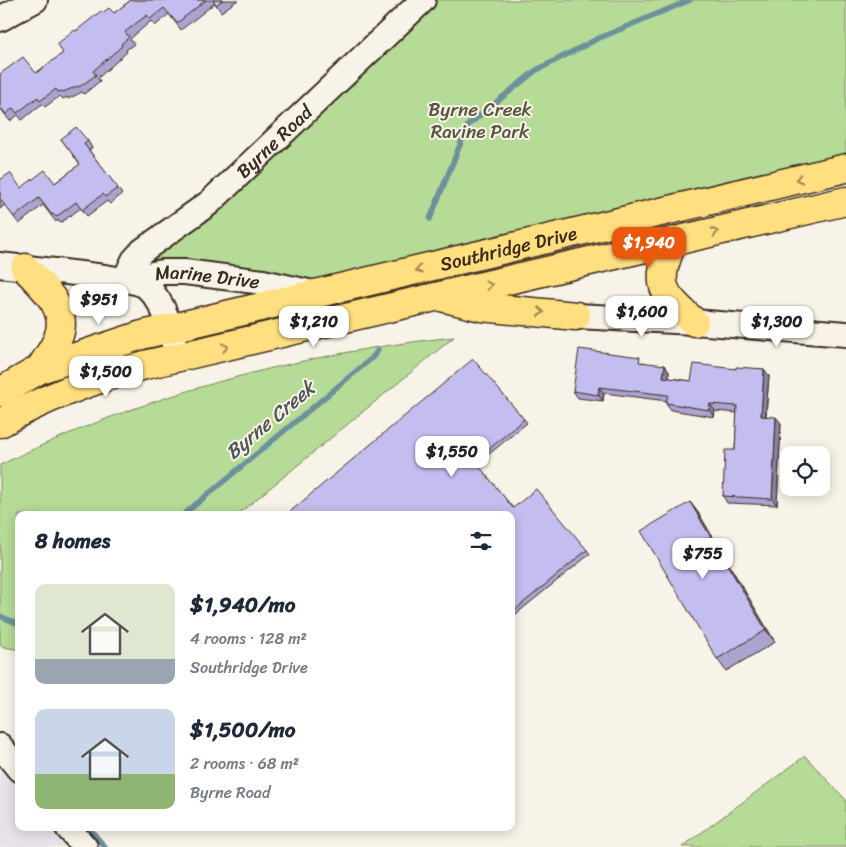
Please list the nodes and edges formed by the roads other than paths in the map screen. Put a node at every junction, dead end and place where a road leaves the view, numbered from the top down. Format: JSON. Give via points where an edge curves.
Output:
{"nodes":[{"id":1,"x":35,"y":0,"type":"edge"},
{"id":2,"x":423,"y":0,"type":"edge"},
{"id":3,"x":0,"y":19,"type":"edge"},
{"id":4,"x":846,"y":168,"type":"edge"},
{"id":5,"x":846,"y":201,"type":"edge"},
{"id":6,"x":673,"y":242,"type":"junction"},
{"id":7,"x":12,"y":267,"type":"edge"},
{"id":8,"x":125,"y":280,"type":"junction"},
{"id":9,"x":319,"y":294,"type":"junction"},
{"id":10,"x":441,"y":296,"type":"junction"},
{"id":11,"x":576,"y":316,"type":"joint"},
{"id":12,"x":694,"y":322,"type":"junction"},
{"id":13,"x":171,"y":329,"type":"junction"},
{"id":14,"x":846,"y":334,"type":"edge"},
{"id":15,"x":177,"y":358,"type":"junction"},
{"id":16,"x":40,"y":368,"type":"junction"},
{"id":17,"x":0,"y":392,"type":"edge"},
{"id":18,"x":0,"y":423,"type":"edge"},
{"id":19,"x":0,"y":746,"type":"edge"},
{"id":20,"x":15,"y":764,"type":"edge"},
{"id":21,"x":71,"y":831,"type":"edge"},
{"id":22,"x":85,"y":847,"type":"edge"}],
"edges":[{"from":1,"to":3,"type":"street"},
{"from":2,"to":8,"type":"street","name":"Byrne Road","via":[[209,203],[142,251]]},
{"from":4,"to":9,"type":"main road","name":"Southridge Drive","one_way":true},
{"from":6,"to":5,"type":"main road","name":"Southridge Drive","one_way":true},
{"from":10,"to":6,"type":"main road","name":"Southridge Drive","one_way":true},
{"from":6,"to":12,"type":"main road","via":[[664,262],[663,286],[672,301]]},
{"from":7,"to":8,"type":"street","name":"Marine Drive"},
{"from":7,"to":16,"type":"main road","via":[[49,293],[60,316],[59,335]]},
{"from":8,"to":9,"type":"street","name":"Marine Drive","via":[[164,272],[185,272],[263,282]]},
{"from":8,"to":13,"type":"street","name":"Marine Drive","via":[[147,286],[160,302]]},
{"from":9,"to":13,"type":"main road","name":"Southridge Drive"},
{"from":10,"to":11,"type":"main road","one_way":true,"via":[[481,307]]},
{"from":15,"to":10,"type":"main road","name":"Southridge Drive","one_way":true},
{"from":11,"to":12,"type":"street"},
{"from":12,"to":14,"type":"street"},
{"from":13,"to":15,"type":"street","name":"Marine Drive"},
{"from":13,"to":16,"type":"main road","via":[[123,340]]},
{"from":15,"to":18,"type":"main road","via":[[100,378],[25,408]]},
{"from":16,"to":17,"type":"main road"},
{"from":19,"to":20,"type":"street"},
{"from":21,"to":22,"type":"street"}]}
